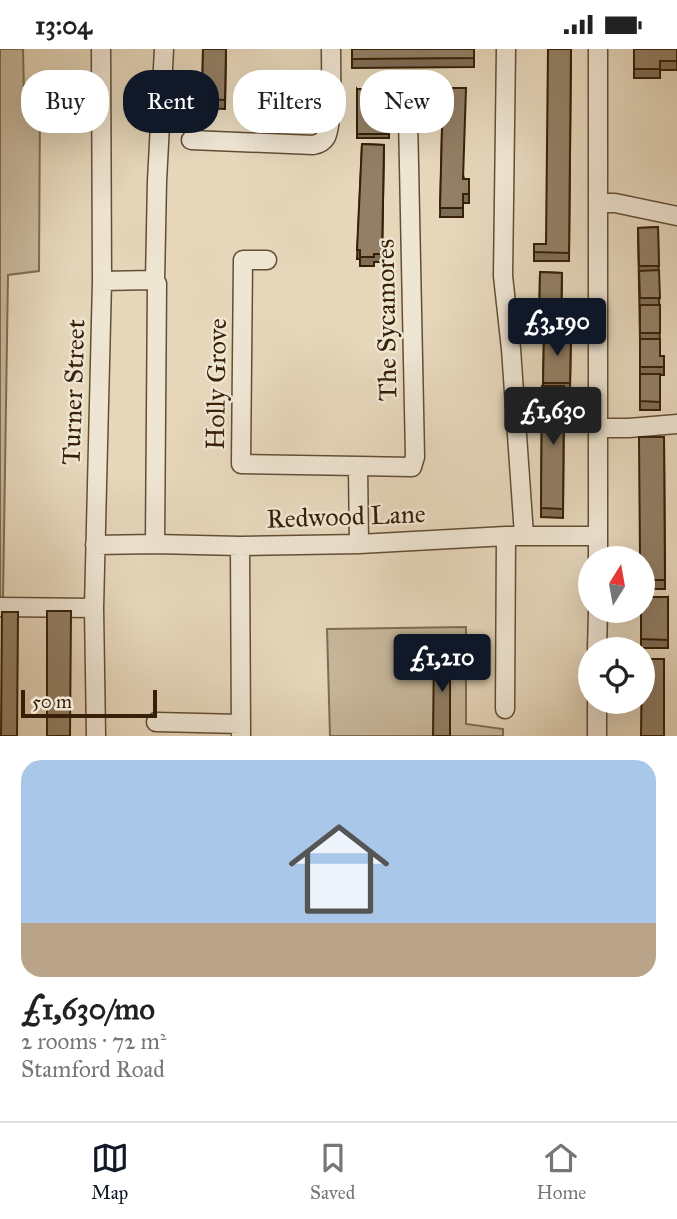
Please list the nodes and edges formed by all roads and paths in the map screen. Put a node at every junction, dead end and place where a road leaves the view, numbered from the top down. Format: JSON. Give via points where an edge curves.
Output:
{"nodes":[{"id":1,"x":101,"y":49,"type":"edge"},
{"id":2,"x":164,"y":49,"type":"edge"},
{"id":3,"x":331,"y":49,"type":"edge"},
{"id":4,"x":506,"y":49,"type":"edge"},
{"id":5,"x":598,"y":49,"type":"edge"},
{"id":6,"x":408,"y":133,"type":"edge"},
{"id":7,"x":191,"y":140,"type":"dead end"},
{"id":8,"x":598,"y":203,"type":"junction"},
{"id":9,"x":677,"y":216,"type":"edge"},
{"id":10,"x":267,"y":260,"type":"dead end"},
{"id":11,"x":102,"y":281,"type":"junction"},
{"id":12,"x":155,"y":281,"type":"junction"},
{"id":13,"x":677,"y":423,"type":"edge"},
{"id":14,"x":599,"y":428,"type":"junction"},
{"id":15,"x":358,"y":466,"type":"junction"},
{"id":16,"x":515,"y":535,"type":"junction"},
{"id":17,"x":598,"y":535,"type":"junction"},
{"id":18,"x":155,"y":544,"type":"junction"},
{"id":19,"x":359,"y":544,"type":"junction"},
{"id":20,"x":95,"y":545,"type":"junction"},
{"id":21,"x":240,"y":546,"type":"junction"},
{"id":22,"x":598,"y":546,"type":"edge"},
{"id":23,"x":0,"y":607,"type":"edge"},
{"id":24,"x":94,"y":608,"type":"junction"},
{"id":25,"x":505,"y":709,"type":"dead end"},
{"id":26,"x":597,"y":714,"type":"edge"},
{"id":27,"x":156,"y":722,"type":"dead end"},
{"id":28,"x":241,"y":730,"type":"edge"},
{"id":29,"x":96,"y":736,"type":"edge"},
{"id":30,"x":597,"y":736,"type":"edge"}],
"edges":[{"from":1,"to":11,"type":"street","name":"Turner Street"},
{"from":2,"to":12,"type":"street"},
{"from":3,"to":7,"type":"street","via":[[330,123],[321,143]]},
{"from":4,"to":16,"type":"street","via":[[503,276],[511,349]]},
{"from":5,"to":8,"type":"street"},
{"from":6,"to":15,"type":"street","name":"The Sycamores","via":[[415,457],[412,467]]},
{"from":8,"to":9,"type":"street"},
{"from":8,"to":14,"type":"street"},
{"from":10,"to":15,"type":"street","name":"Holly Grove","via":[[243,260],[241,464]]},
{"from":11,"to":12,"type":"street"},
{"from":11,"to":20,"type":"street","name":"Turner Street"},
{"from":12,"to":18,"type":"street"},
{"from":13,"to":14,"type":"street"},
{"from":14,"to":17,"type":"street"},
{"from":15,"to":19,"type":"street"},
{"from":16,"to":17,"type":"street","name":"Redwood Lane"},
{"from":16,"to":19,"type":"street","name":"Redwood Lane"},
{"from":16,"to":25,"type":"street"},
{"from":17,"to":22,"type":"street"},
{"from":18,"to":20,"type":"street","name":"Redwood Lane"},
{"from":18,"to":21,"type":"street","name":"Redwood Lane"},
{"from":19,"to":21,"type":"street","name":"Redwood Lane"},
{"from":20,"to":24,"type":"street","name":"Turner Street"},
{"from":21,"to":28,"type":"street"},
{"from":23,"to":24,"type":"street"},
{"from":24,"to":29,"type":"street","name":"Turner Street"},
{"from":26,"to":30,"type":"street"},
{"from":27,"to":28,"type":"street"}]}
